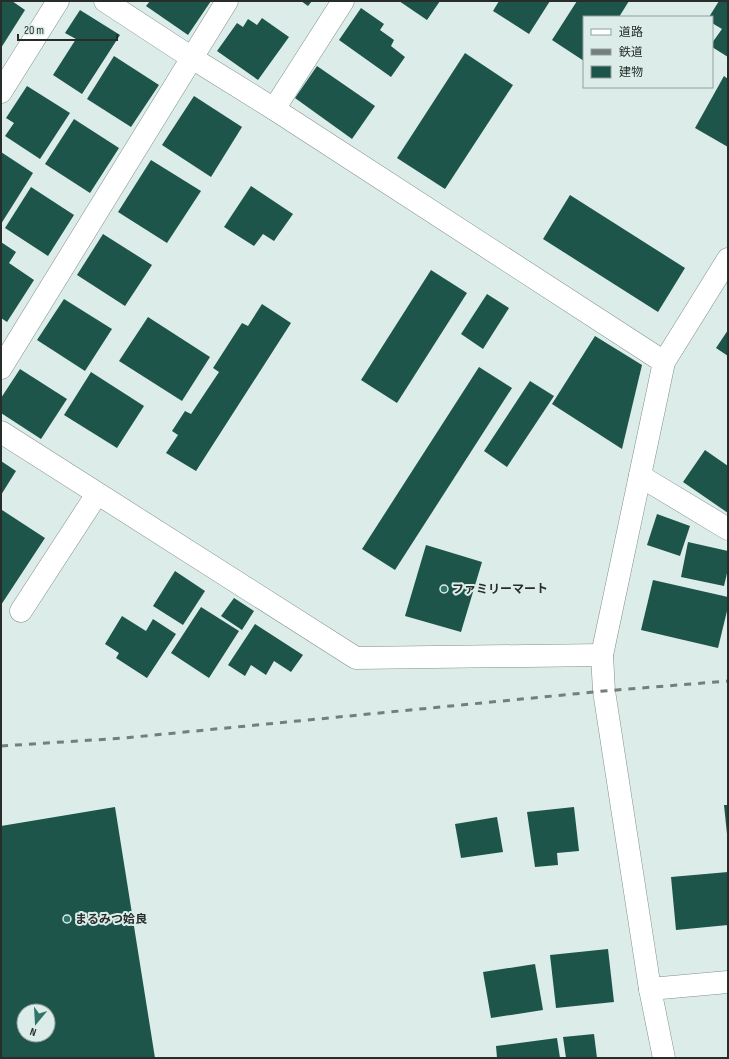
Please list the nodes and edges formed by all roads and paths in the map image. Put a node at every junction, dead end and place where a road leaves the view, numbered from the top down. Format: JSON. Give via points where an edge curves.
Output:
{"nodes":[{"id":1,"x":58,"y":1,"type":"edge"},
{"id":2,"x":105,"y":1,"type":"edge"},
{"id":3,"x":228,"y":1,"type":"edge"},
{"id":4,"x":343,"y":1,"type":"edge"},
{"id":5,"x":192,"y":58,"type":"junction"},
{"id":6,"x":1,"y":92,"type":"edge"},
{"id":7,"x":274,"y":110,"type":"junction"},
{"id":8,"x":728,"y":259,"type":"edge"},
{"id":9,"x":664,"y":362,"type":"junction"},
{"id":10,"x":1,"y":368,"type":"edge"},
{"id":11,"x":1,"y":432,"type":"edge"},
{"id":12,"x":640,"y":476,"type":"junction"},
{"id":13,"x":97,"y":494,"type":"junction"},
{"id":14,"x":728,"y":528,"type":"edge"},
{"id":15,"x":21,"y":610,"type":"dead end"},
{"id":16,"x":602,"y":655,"type":"junction"},
{"id":17,"x":728,"y":982,"type":"edge"},
{"id":18,"x":650,"y":989,"type":"junction"},
{"id":19,"x":664,"y":1058,"type":"edge"}],
"edges":[{"from":1,"to":6,"type":"street"},
{"from":2,"to":5,"type":"street"},
{"from":3,"to":5,"type":"street"},
{"from":4,"to":7,"type":"street"},
{"from":5,"to":7,"type":"street"},
{"from":5,"to":10,"type":"street"},
{"from":7,"to":9,"type":"street"},
{"from":8,"to":9,"type":"street"},
{"from":9,"to":12,"type":"street"},
{"from":11,"to":13,"type":"street"},
{"from":12,"to":14,"type":"street"},
{"from":12,"to":16,"type":"street"},
{"from":13,"to":15,"type":"street"},
{"from":13,"to":16,"type":"street","via":[[356,658]]},
{"from":16,"to":18,"type":"street","via":[[604,691]]},
{"from":17,"to":18,"type":"street"},
{"from":18,"to":19,"type":"street"}]}
